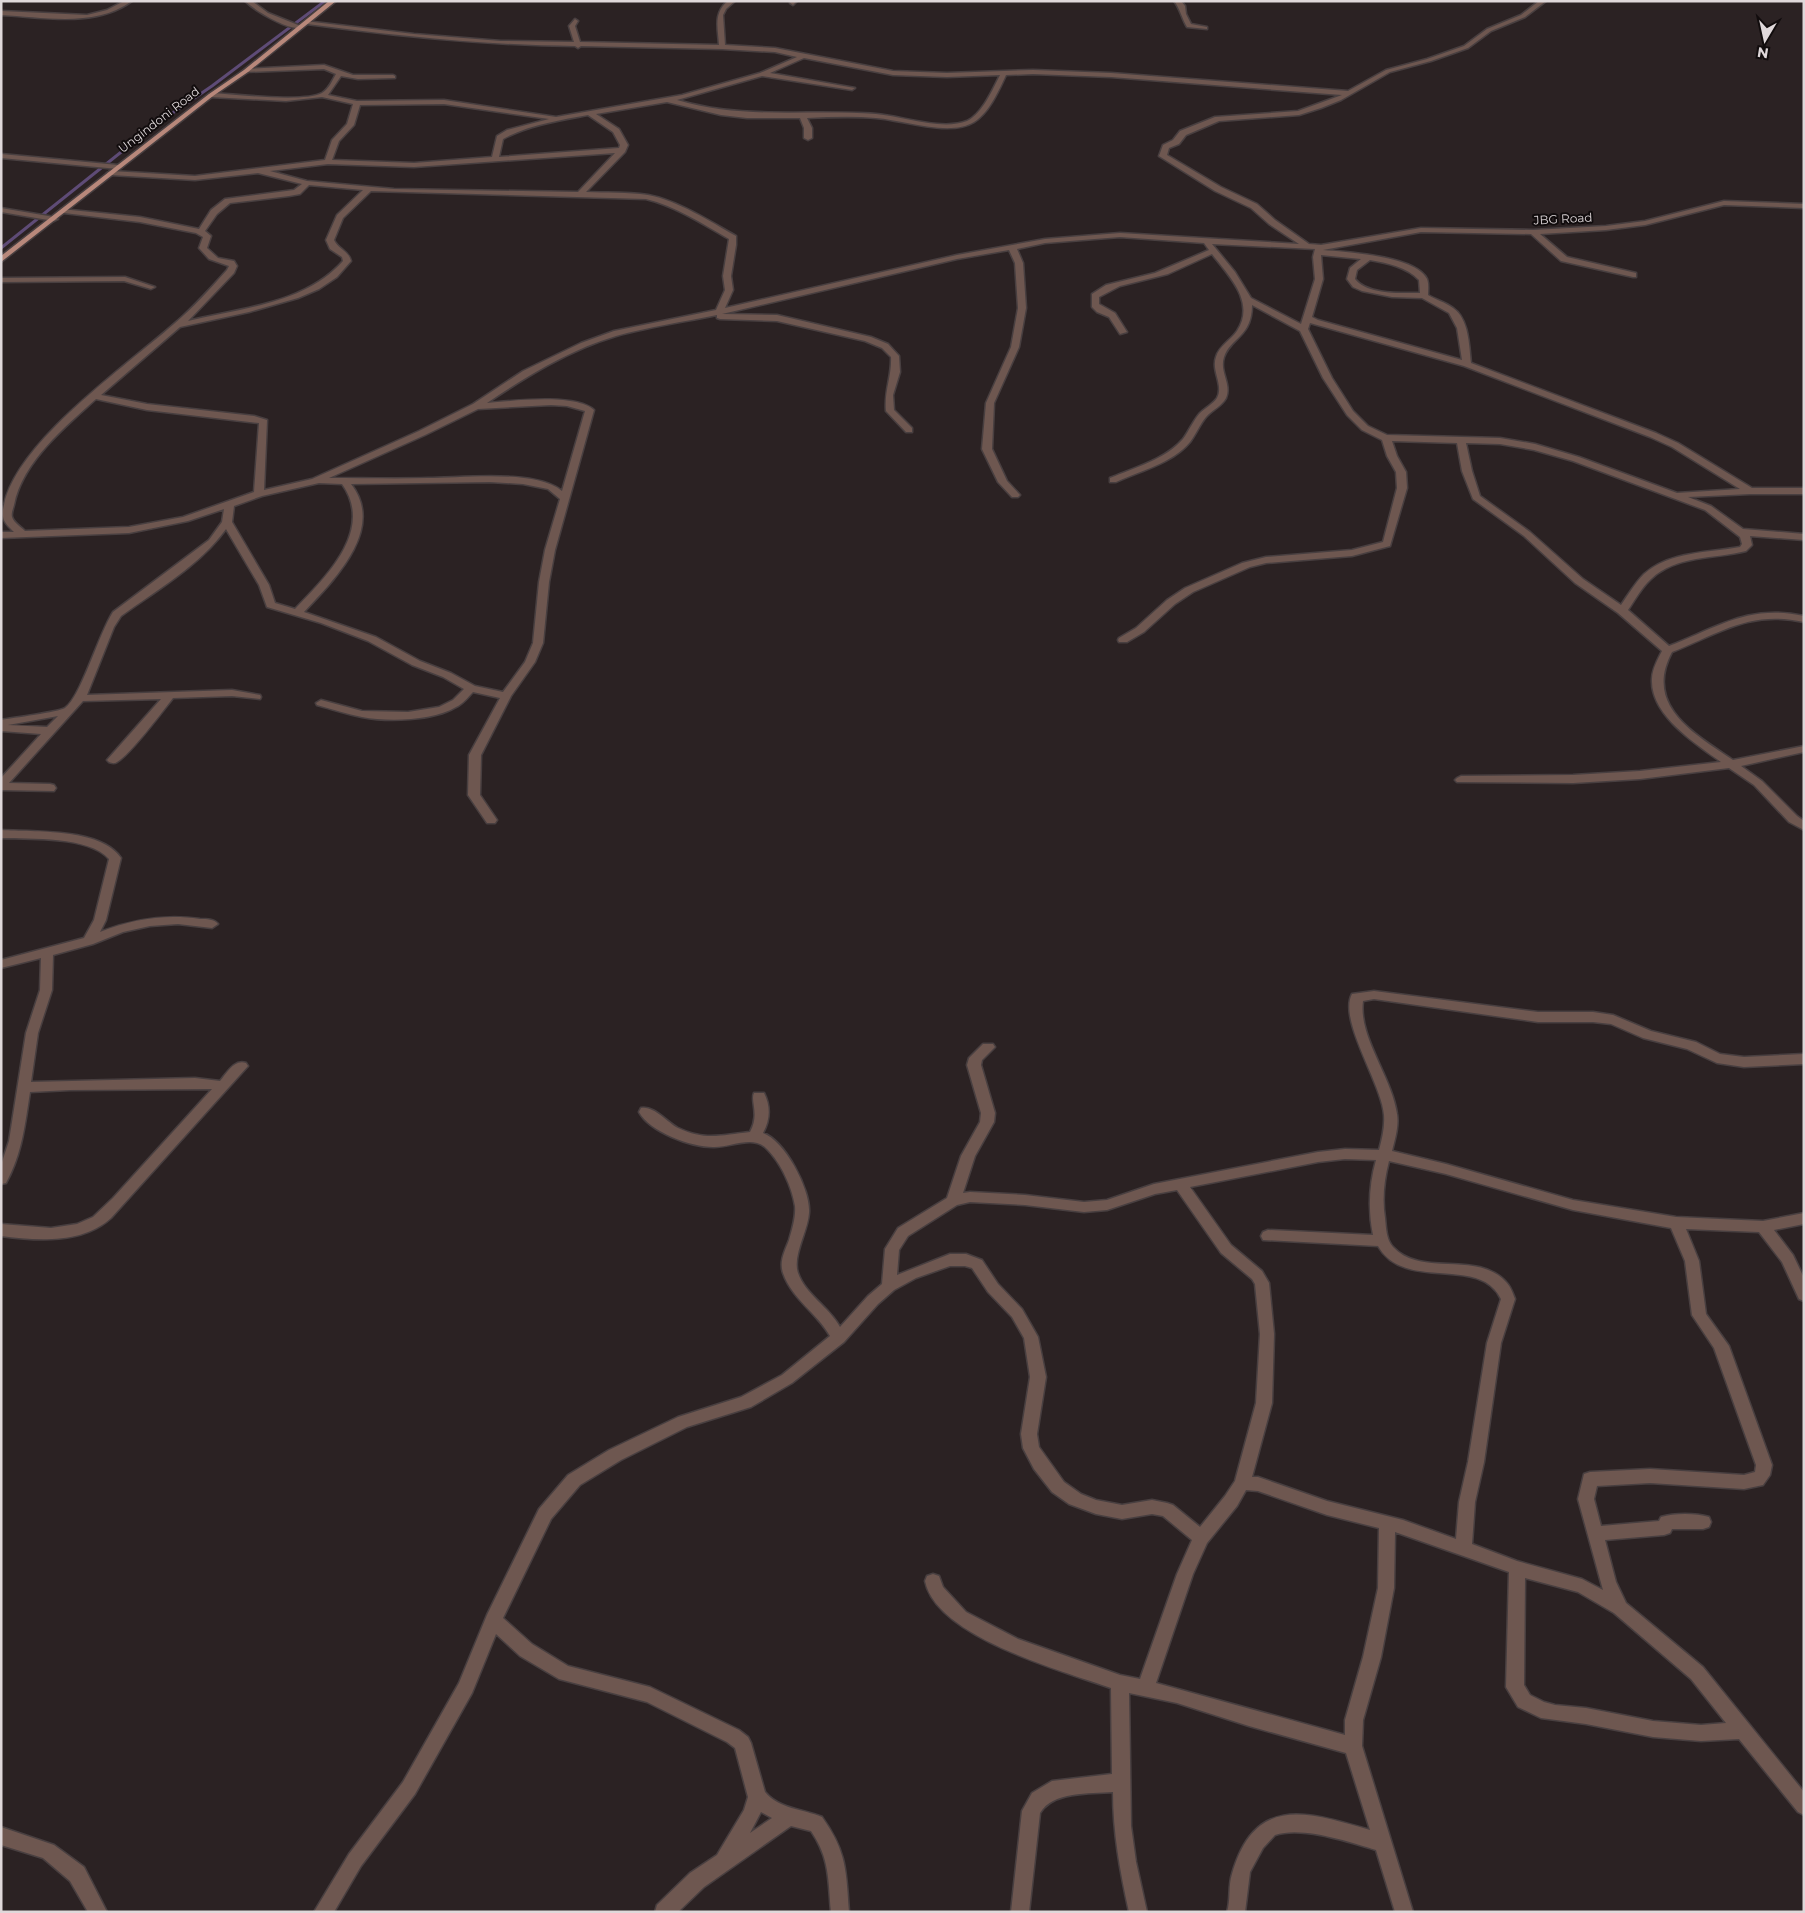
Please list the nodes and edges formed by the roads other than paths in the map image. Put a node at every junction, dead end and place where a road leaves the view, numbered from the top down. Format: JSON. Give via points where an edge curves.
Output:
{"nodes":[{"id":1,"x":128,"y":1,"type":"edge"},
{"id":2,"x":248,"y":1,"type":"edge"},
{"id":3,"x":333,"y":1,"type":"edge"},
{"id":4,"x":732,"y":1,"type":"edge"},
{"id":5,"x":1177,"y":1,"type":"edge"},
{"id":6,"x":1543,"y":1,"type":"edge"},
{"id":7,"x":1,"y":13,"type":"edge"},
{"id":8,"x":575,"y":21,"type":"dead end"},
{"id":9,"x":307,"y":22,"type":"junction"},
{"id":10,"x":300,"y":27,"type":"junction"},
{"id":11,"x":1204,"y":28,"type":"dead end"},
{"id":12,"x":721,"y":43,"type":"junction"},
{"id":13,"x":578,"y":46,"type":"junction"},
{"id":14,"x":804,"y":56,"type":"junction"},
{"id":15,"x":246,"y":71,"type":"junction"},
{"id":16,"x":1004,"y":73,"type":"junction"},
{"id":17,"x":340,"y":74,"type":"junction"},
{"id":18,"x":762,"y":74,"type":"junction"},
{"id":19,"x":393,"y":77,"type":"dead end"},
{"id":20,"x":852,"y":88,"type":"dead end"},
{"id":21,"x":1348,"y":93,"type":"junction"},
{"id":22,"x":211,"y":95,"type":"junction"},
{"id":23,"x":323,"y":95,"type":"junction"},
{"id":24,"x":669,"y":100,"type":"junction"},
{"id":25,"x":357,"y":103,"type":"junction"},
{"id":26,"x":590,"y":113,"type":"junction"},
{"id":27,"x":802,"y":115,"type":"junction"},
{"id":28,"x":563,"y":117,"type":"junction"},
{"id":29,"x":808,"y":138,"type":"dead end"},
{"id":30,"x":622,"y":150,"type":"junction"},
{"id":31,"x":1,"y":156,"type":"edge"},
{"id":32,"x":494,"y":159,"type":"junction"},
{"id":33,"x":328,"y":162,"type":"junction"},
{"id":34,"x":118,"y":166,"type":"junction"},
{"id":35,"x":257,"y":170,"type":"junction"},
{"id":36,"x":111,"y":173,"type":"junction"},
{"id":37,"x":307,"y":183,"type":"junction"},
{"id":38,"x":370,"y":188,"type":"junction"},
{"id":39,"x":580,"y":194,"type":"junction"},
{"id":40,"x":1804,"y":206,"type":"edge"},
{"id":41,"x":1,"y":210,"type":"edge"},
{"id":42,"x":64,"y":211,"type":"junction"},
{"id":43,"x":54,"y":219,"type":"junction"},
{"id":44,"x":201,"y":231,"type":"junction"},
{"id":45,"x":1533,"y":232,"type":"junction"},
{"id":46,"x":1206,"y":241,"type":"junction"},
{"id":47,"x":1276,"y":246,"type":"junction"},
{"id":48,"x":1012,"y":247,"type":"junction"},
{"id":49,"x":1212,"y":251,"type":"junction"},
{"id":50,"x":1315,"y":251,"type":"junction"},
{"id":51,"x":1368,"y":258,"type":"junction"},
{"id":52,"x":1,"y":260,"type":"edge"},
{"id":53,"x":1633,"y":275,"type":"dead end"},
{"id":54,"x":1,"y":280,"type":"edge"},
{"id":55,"x":151,"y":288,"type":"dead end"},
{"id":56,"x":1424,"y":296,"type":"junction"},
{"id":57,"x":1248,"y":300,"type":"junction"},
{"id":58,"x":719,"y":312,"type":"junction"},
{"id":59,"x":707,"y":315,"type":"junction"},
{"id":60,"x":1308,"y":318,"type":"junction"},
{"id":61,"x":178,"y":326,"type":"junction"},
{"id":62,"x":1304,"y":329,"type":"junction"},
{"id":63,"x":1123,"y":332,"type":"dead end"},
{"id":64,"x":1466,"y":364,"type":"junction"},
{"id":65,"x":95,"y":396,"type":"junction"},
{"id":66,"x":476,"y":406,"type":"junction"},
{"id":67,"x":909,"y":430,"type":"dead end"},
{"id":68,"x":1386,"y":438,"type":"junction"},
{"id":69,"x":1461,"y":441,"type":"junction"},
{"id":70,"x":344,"y":480,"type":"junction"},
{"id":71,"x":1113,"y":480,"type":"dead end"},
{"id":72,"x":314,"y":481,"type":"junction"},
{"id":73,"x":1750,"y":491,"type":"junction"},
{"id":74,"x":1804,"y":491,"type":"edge"},
{"id":75,"x":259,"y":494,"type":"junction"},
{"id":76,"x":1015,"y":495,"type":"dead end"},
{"id":77,"x":1676,"y":495,"type":"junction"},
{"id":78,"x":564,"y":498,"type":"junction"},
{"id":79,"x":229,"y":504,"type":"junction"},
{"id":80,"x":228,"y":522,"type":"junction"},
{"id":81,"x":1741,"y":532,"type":"junction"},
{"id":82,"x":23,"y":534,"type":"junction"},
{"id":83,"x":1,"y":535,"type":"edge"},
{"id":84,"x":1804,"y":537,"type":"edge"},
{"id":85,"x":1622,"y":612,"type":"junction"},
{"id":86,"x":297,"y":613,"type":"junction"},
{"id":87,"x":1804,"y":619,"type":"edge"},
{"id":88,"x":1123,"y":640,"type":"dead end"},
{"id":89,"x":1668,"y":650,"type":"junction"},
{"id":90,"x":471,"y":688,"type":"junction"},
{"id":91,"x":171,"y":694,"type":"junction"},
{"id":92,"x":506,"y":696,"type":"junction"},
{"id":93,"x":256,"y":697,"type":"dead end"},
{"id":94,"x":80,"y":698,"type":"junction"},
{"id":95,"x":321,"y":703,"type":"dead end"},
{"id":96,"x":68,"y":711,"type":"junction"},
{"id":97,"x":1,"y":723,"type":"edge"},
{"id":98,"x":1,"y":728,"type":"edge"},
{"id":99,"x":50,"y":730,"type":"junction"},
{"id":100,"x":1804,"y":749,"type":"edge"},
{"id":101,"x":114,"y":760,"type":"dead end"},
{"id":102,"x":1733,"y":764,"type":"junction"},
{"id":103,"x":1461,"y":780,"type":"dead end"},
{"id":104,"x":2,"y":784,"type":"edge"},
{"id":105,"x":50,"y":788,"type":"dead end"},
{"id":106,"x":491,"y":820,"type":"dead end"},
{"id":107,"x":1804,"y":826,"type":"edge"},
{"id":108,"x":1,"y":834,"type":"edge"},
{"id":109,"x":212,"y":924,"type":"dead end"},
{"id":110,"x":89,"y":941,"type":"junction"},
{"id":111,"x":47,"y":952,"type":"junction"},
{"id":112,"x":1,"y":964,"type":"edge"},
{"id":113,"x":988,"y":1047,"type":"dead end"},
{"id":114,"x":1804,"y":1059,"type":"edge"},
{"id":115,"x":241,"y":1066,"type":"dead end"},
{"id":116,"x":223,"y":1086,"type":"junction"},
{"id":117,"x":24,"y":1088,"type":"junction"},
{"id":118,"x":759,"y":1096,"type":"dead end"},
{"id":119,"x":646,"y":1112,"type":"dead end"},
{"id":120,"x":754,"y":1137,"type":"junction"},
{"id":121,"x":1384,"y":1155,"type":"junction"},
{"id":122,"x":1,"y":1179,"type":"edge"},
{"id":123,"x":1180,"y":1184,"type":"junction"},
{"id":124,"x":953,"y":1201,"type":"junction"},
{"id":125,"x":1804,"y":1218,"type":"edge"},
{"id":126,"x":1676,"y":1223,"type":"junction"},
{"id":127,"x":1763,"y":1227,"type":"junction"},
{"id":128,"x":1,"y":1230,"type":"edge"},
{"id":129,"x":1268,"y":1236,"type":"dead end"},
{"id":130,"x":1381,"y":1241,"type":"junction"},
{"id":131,"x":889,"y":1286,"type":"junction"},
{"id":132,"x":1804,"y":1295,"type":"edge"},
{"id":133,"x":839,"y":1338,"type":"junction"},
{"id":134,"x":1242,"y":1483,"type":"junction"},
{"id":135,"x":1704,"y":1522,"type":"dead end"},
{"id":136,"x":1387,"y":1525,"type":"junction"},
{"id":137,"x":1597,"y":1533,"type":"junction"},
{"id":138,"x":1201,"y":1538,"type":"junction"},
{"id":139,"x":1462,"y":1550,"type":"junction"},
{"id":140,"x":1517,"y":1568,"type":"junction"},
{"id":141,"x":933,"y":1581,"type":"dead end"},
{"id":142,"x":1620,"y":1608,"type":"junction"},
{"id":143,"x":493,"y":1620,"type":"junction"},
{"id":144,"x":1120,"y":1683,"type":"junction"},
{"id":145,"x":1146,"y":1687,"type":"junction"},
{"id":146,"x":1742,"y":1730,"type":"junction"},
{"id":147,"x":1353,"y":1746,"type":"junction"},
{"id":148,"x":1121,"y":1782,"type":"junction"},
{"id":149,"x":757,"y":1797,"type":"junction"},
{"id":150,"x":1804,"y":1806,"type":"edge"},
{"id":151,"x":789,"y":1817,"type":"junction"},
{"id":152,"x":1,"y":1836,"type":"edge"},
{"id":153,"x":1383,"y":1843,"type":"junction"},
{"id":154,"x":722,"y":1863,"type":"junction"},
{"id":155,"x":98,"y":1912,"type":"edge"},
{"id":156,"x":323,"y":1912,"type":"edge"},
{"id":157,"x":664,"y":1912,"type":"edge"},
{"id":158,"x":840,"y":1912,"type":"edge"},
{"id":159,"x":1020,"y":1912,"type":"edge"},
{"id":160,"x":1138,"y":1912,"type":"edge"},
{"id":161,"x":1236,"y":1912,"type":"edge"},
{"id":162,"x":1404,"y":1912,"type":"edge"}],
"edges":[{"from":1,"to":7,"type":"street","via":[[87,17]]},
{"from":2,"to":10,"type":"street","via":[[273,18]]},
{"from":3,"to":9,"type":"main road","name":"Ungindoni Road"},
{"from":4,"to":12,"type":"street","via":[[720,15]]},
{"from":5,"to":11,"type":"street","via":[[1189,26]]},
{"from":6,"to":21,"type":"street","via":[[1523,16],[1489,30],[1466,47],[1388,71]]},
{"from":8,"to":13,"type":"street","via":[[572,26]]},
{"from":9,"to":10,"type":"main road","name":"Ungindoni Road"},
{"from":9,"to":13,"type":"street","via":[[451,40]]},
{"from":10,"to":15,"type":"main road","name":"Ungindoni Road"},
{"from":12,"to":13,"type":"street"},
{"from":12,"to":14,"type":"street","via":[[742,48],[782,50]]},
{"from":14,"to":16,"type":"street","via":[[893,73],[947,76]]},
{"from":14,"to":18,"type":"street"},
{"from":15,"to":17,"type":"street","via":[[324,67]]},
{"from":15,"to":22,"type":"main road","name":"Ungindoni Road"},
{"from":16,"to":21,"type":"street","via":[[1111,75]]},
{"from":16,"to":27,"type":"street","via":[[981,114],[962,124],[871,116]]},
{"from":17,"to":19,"type":"street","via":[[358,78]]},
{"from":17,"to":23,"type":"street"},
{"from":18,"to":20,"type":"street"},
{"from":18,"to":24,"type":"street"},
{"from":21,"to":50,"type":"street","via":[[1299,113],[1218,119],[1182,133],[1162,156],[1254,206]]},
{"from":22,"to":23,"type":"street","via":[[271,98]]},
{"from":22,"to":34,"type":"main road","name":"Ungindoni Road"},
{"from":23,"to":25,"type":"street","via":[[333,100]]},
{"from":24,"to":26,"type":"street"},
{"from":24,"to":27,"type":"street","via":[[695,109],[734,115],[768,118]]},
{"from":25,"to":28,"type":"street","via":[[444,102]]},
{"from":25,"to":33,"type":"street","via":[[350,125],[336,140]]},
{"from":26,"to":28,"type":"street"},
{"from":26,"to":30,"type":"street","via":[[619,134],[624,145]]},
{"from":27,"to":29,"type":"street","via":[[808,128]]},
{"from":28,"to":32,"type":"street","via":[[503,135]]},
{"from":30,"to":32,"type":"street"},
{"from":30,"to":39,"type":"street"},
{"from":31,"to":34,"type":"street"},
{"from":32,"to":33,"type":"street","via":[[414,165]]},
{"from":33,"to":35,"type":"street"},
{"from":34,"to":36,"type":"main road","name":"Ungindoni Road"},
{"from":35,"to":36,"type":"street","via":[[185,178]]},
{"from":35,"to":37,"type":"street"},
{"from":36,"to":42,"type":"main road","name":"Ungindoni Road"},
{"from":37,"to":38,"type":"street"},
{"from":37,"to":44,"type":"street","via":[[289,194],[228,201],[214,212]]},
{"from":38,"to":39,"type":"street","via":[[421,192]]},
{"from":38,"to":61,"type":"street","via":[[337,221],[330,240],[347,261],[328,279],[276,303]]},
{"from":39,"to":58,"type":"street","via":[[659,200],[733,238],[726,273],[729,290]]},
{"from":40,"to":45,"type":"street","name":"JBG Road","via":[[1724,203],[1645,223]]},
{"from":41,"to":43,"type":"street"},
{"from":42,"to":43,"type":"main road","name":"Ungindoni Road"},
{"from":42,"to":44,"type":"street","via":[[157,222]]},
{"from":43,"to":52,"type":"main road","name":"Ungindoni Road"},
{"from":44,"to":61,"type":"street","via":[[207,236],[203,248],[206,254],[233,266]]},
{"from":45,"to":50,"type":"street","name":"JBG Road","via":[[1422,230],[1383,235]]},
{"from":45,"to":53,"type":"street","via":[[1564,259]]},
{"from":46,"to":47,"type":"street"},
{"from":46,"to":48,"type":"street","via":[[1120,235]]},
{"from":46,"to":49,"type":"street"},
{"from":47,"to":50,"type":"street"},
{"from":47,"to":50,"type":"street"},
{"from":48,"to":58,"type":"street"},
{"from":48,"to":76,"type":"street","via":[[1020,262],[1022,308],[1015,347],[990,403],[987,449],[1003,482]]},
{"from":49,"to":57,"type":"street"},
{"from":49,"to":63,"type":"street","via":[[1160,274],[1102,289],[1095,296],[1096,305],[1112,315]]},
{"from":50,"to":51,"type":"street"},
{"from":50,"to":60,"type":"street","via":[[1319,275]]},
{"from":51,"to":56,"type":"street","via":[[1414,271],[1422,277]]},
{"from":51,"to":56,"type":"street","via":[[1351,277],[1358,287],[1391,295]]},
{"from":54,"to":55,"type":"street","via":[[125,279]]},
{"from":56,"to":64,"type":"street","via":[[1455,313],[1460,322]]},
{"from":57,"to":62,"type":"street"},
{"from":57,"to":71,"type":"street","via":[[1248,315],[1242,332],[1220,356],[1218,368],[1224,388],[1221,399],[1203,415],[1186,441],[1172,454]]},
{"from":58,"to":59,"type":"street"},
{"from":59,"to":66,"type":"street","via":[[614,334],[592,342],[526,373]]},
{"from":59,"to":67,"type":"street","via":[[777,318],[886,346],[895,356],[896,372],[889,395],[890,411]]},
{"from":60,"to":62,"type":"street"},
{"from":60,"to":64,"type":"street","via":[[1322,325]]},
{"from":61,"to":65,"type":"street"},
{"from":62,"to":68,"type":"street","via":[[1345,407],[1360,424]]},
{"from":64,"to":73,"type":"street","via":[[1653,435]]},
{"from":65,"to":75,"type":"street","via":[[147,407],[264,422]]},
{"from":65,"to":82,"type":"street","via":[[46,443],[12,489],[8,500],[8,520]]},
{"from":66,"to":72,"type":"street"},
{"from":66,"to":78,"type":"street","via":[[564,403],[590,410]]},
{"from":68,"to":69,"type":"street"},
{"from":68,"to":88,"type":"street","via":[[1401,472],[1402,488],[1387,544],[1352,553],[1246,564],[1190,590]]},
{"from":69,"to":77,"type":"street","via":[[1500,441],[1535,447]]},
{"from":69,"to":85,"type":"street","via":[[1476,497],[1527,534],[1579,582]]},
{"from":70,"to":72,"type":"street"},
{"from":70,"to":78,"type":"street","via":[[523,480],[551,487]]},
{"from":70,"to":86,"type":"street","via":[[358,506],[358,525],[350,549],[327,582]]},
{"from":72,"to":75,"type":"street"},
{"from":73,"to":74,"type":"street"},
{"from":73,"to":77,"type":"street"},
{"from":75,"to":79,"type":"street"},
{"from":77,"to":81,"type":"street","via":[[1708,508]]},
{"from":78,"to":92,"type":"street","via":[[547,566],[538,643],[526,668]]},
{"from":79,"to":80,"type":"street"},
{"from":79,"to":82,"type":"street","via":[[184,519],[129,530]]},
{"from":80,"to":86,"type":"street","via":[[264,585],[271,605]]},
{"from":80,"to":94,"type":"street","via":[[195,557],[117,614]]},
{"from":81,"to":84,"type":"street"},
{"from":81,"to":85,"type":"street","via":[[1747,545],[1743,549],[1668,563],[1648,577]]},
{"from":82,"to":83,"type":"street"},
{"from":85,"to":89,"type":"street"},
{"from":86,"to":90,"type":"street","via":[[372,639]]},
{"from":87,"to":89,"type":"street","via":[[1787,613],[1753,615]]},
{"from":89,"to":102,"type":"street","via":[[1656,682],[1674,721]]},
{"from":90,"to":92,"type":"street"},
{"from":90,"to":95,"type":"street","via":[[450,706],[420,713],[379,716]]},
{"from":91,"to":93,"type":"street","via":[[232,693]]},
{"from":91,"to":94,"type":"street"},
{"from":91,"to":101,"type":"street"},
{"from":92,"to":106,"type":"street","via":[[475,755],[474,795]]},
{"from":94,"to":96,"type":"street"},
{"from":96,"to":97,"type":"street"},
{"from":96,"to":99,"type":"street"},
{"from":98,"to":99,"type":"street"},
{"from":99,"to":104,"type":"street"},
{"from":100,"to":102,"type":"street"},
{"from":102,"to":103,"type":"street","via":[[1573,779]]},
{"from":102,"to":107,"type":"street"},
{"from":104,"to":105,"type":"street"},
{"from":108,"to":110,"type":"street","via":[[82,840],[113,853],[115,858],[100,920]]},
{"from":109,"to":110,"type":"street","via":[[178,920],[150,922]]},
{"from":110,"to":111,"type":"street"},
{"from":111,"to":112,"type":"street"},
{"from":111,"to":117,"type":"street","via":[[46,990],[32,1033]]},
{"from":113,"to":124,"type":"street","via":[[976,1058],[974,1065],[988,1113],[987,1122],[968,1156]]},
{"from":114,"to":121,"type":"street","via":[[1744,1062],[1716,1058],[1691,1044],[1648,1035],[1626,1024],[1593,1017],[1538,1018],[1374,995],[1357,997],[1354,1005],[1358,1021],[1389,1102],[1391,1117]]},
{"from":115,"to":116,"type":"street"},
{"from":116,"to":117,"type":"street","via":[[207,1082],[54,1084]]},
{"from":116,"to":128,"type":"street","via":[[97,1222],[61,1232],[30,1234]]},
{"from":117,"to":122,"type":"street","via":[[16,1141]]},
{"from":118,"to":120,"type":"street","via":[[764,1113]]},
{"from":119,"to":120,"type":"street","via":[[674,1133],[697,1139],[719,1143]]},
{"from":120,"to":133,"type":"street","via":[[765,1140],[781,1157],[802,1207],[798,1235],[789,1255],[789,1270],[798,1290],[827,1319]]},
{"from":121,"to":123,"type":"street","via":[[1318,1157]]},
{"from":121,"to":126,"type":"street","via":[[1573,1205]]},
{"from":121,"to":130,"type":"street","via":[[1378,1175]]},
{"from":123,"to":124,"type":"street","via":[[1107,1205],[1084,1207],[994,1198],[970,1197]]},
{"from":123,"to":134,"type":"street","via":[[1226,1249],[1262,1283],[1267,1334],[1265,1394]]},
{"from":124,"to":131,"type":"street","via":[[903,1232],[892,1249]]},
{"from":125,"to":127,"type":"street"},
{"from":126,"to":127,"type":"street"},
{"from":126,"to":137,"type":"street","via":[[1692,1260],[1699,1315],[1721,1346],[1764,1465],[1762,1475],[1757,1480],[1744,1482],[1650,1476],[1590,1479],[1586,1499]]},
{"from":127,"to":132,"type":"street","via":[[1788,1259]]},
{"from":129,"to":130,"type":"street"},
{"from":130,"to":139,"type":"street","via":[[1389,1252],[1405,1263],[1491,1277],[1502,1286],[1508,1299],[1494,1343]]},
{"from":131,"to":133,"type":"street"},
{"from":131,"to":138,"type":"street","via":[[950,1260],[977,1264],[993,1288],[1017,1313],[1030,1337],[1038,1377],[1029,1434],[1031,1448],[1058,1487],[1075,1500],[1096,1507],[1122,1512],[1152,1507],[1166,1510]]},
{"from":133,"to":143,"type":"street","via":[[787,1379],[746,1402],[683,1422],[615,1454],[574,1480],[545,1514]]},
{"from":134,"to":136,"type":"street","via":[[1258,1484]]},
{"from":134,"to":138,"type":"street"},
{"from":135,"to":137,"type":"street","via":[[1667,1522],[1664,1528]]},
{"from":136,"to":139,"type":"street","via":[[1403,1527]]},
{"from":136,"to":147,"type":"street","via":[[1386,1588],[1372,1657],[1354,1720]]},
{"from":137,"to":142,"type":"street","via":[[1608,1582]]},
{"from":138,"to":145,"type":"street","via":[[1185,1574]]},
{"from":139,"to":140,"type":"street"},
{"from":140,"to":142,"type":"street","via":[[1582,1586]]},
{"from":140,"to":146,"type":"street","via":[[1515,1687],[1524,1701],[1541,1710],[1653,1730],[1701,1733]]},
{"from":141,"to":144,"type":"street","via":[[935,1591],[943,1601],[960,1617],[978,1627],[1013,1645]]},
{"from":142,"to":146,"type":"street","via":[[1697,1673]]},
{"from":143,"to":149,"type":"street","via":[[526,1650],[565,1673],[650,1695],[733,1736],[742,1743]]},
{"from":143,"to":156,"type":"street","via":[[466,1686],[408,1788],[354,1860]]},
{"from":144,"to":145,"type":"street"},
{"from":144,"to":148,"type":"street"},
{"from":145,"to":147,"type":"street"},
{"from":146,"to":150,"type":"street"},
{"from":147,"to":153,"type":"street"},
{"from":148,"to":159,"type":"street","via":[[1052,1790],[1038,1799],[1032,1811]]},
{"from":148,"to":160,"type":"street","via":[[1122,1826]]},
{"from":149,"to":151,"type":"street"},
{"from":149,"to":154,"type":"street","via":[[751,1814]]},
{"from":151,"to":154,"type":"street"},
{"from":151,"to":158,"type":"street","via":[[816,1823],[829,1842],[836,1864]]},
{"from":152,"to":155,"type":"street","via":[[48,1850],[77,1874]]},
{"from":153,"to":161,"type":"street","via":[[1332,1829],[1283,1824],[1269,1829],[1258,1841],[1241,1872]]},
{"from":153,"to":162,"type":"street"},
{"from":154,"to":157,"type":"street","via":[[697,1880]]}]}
